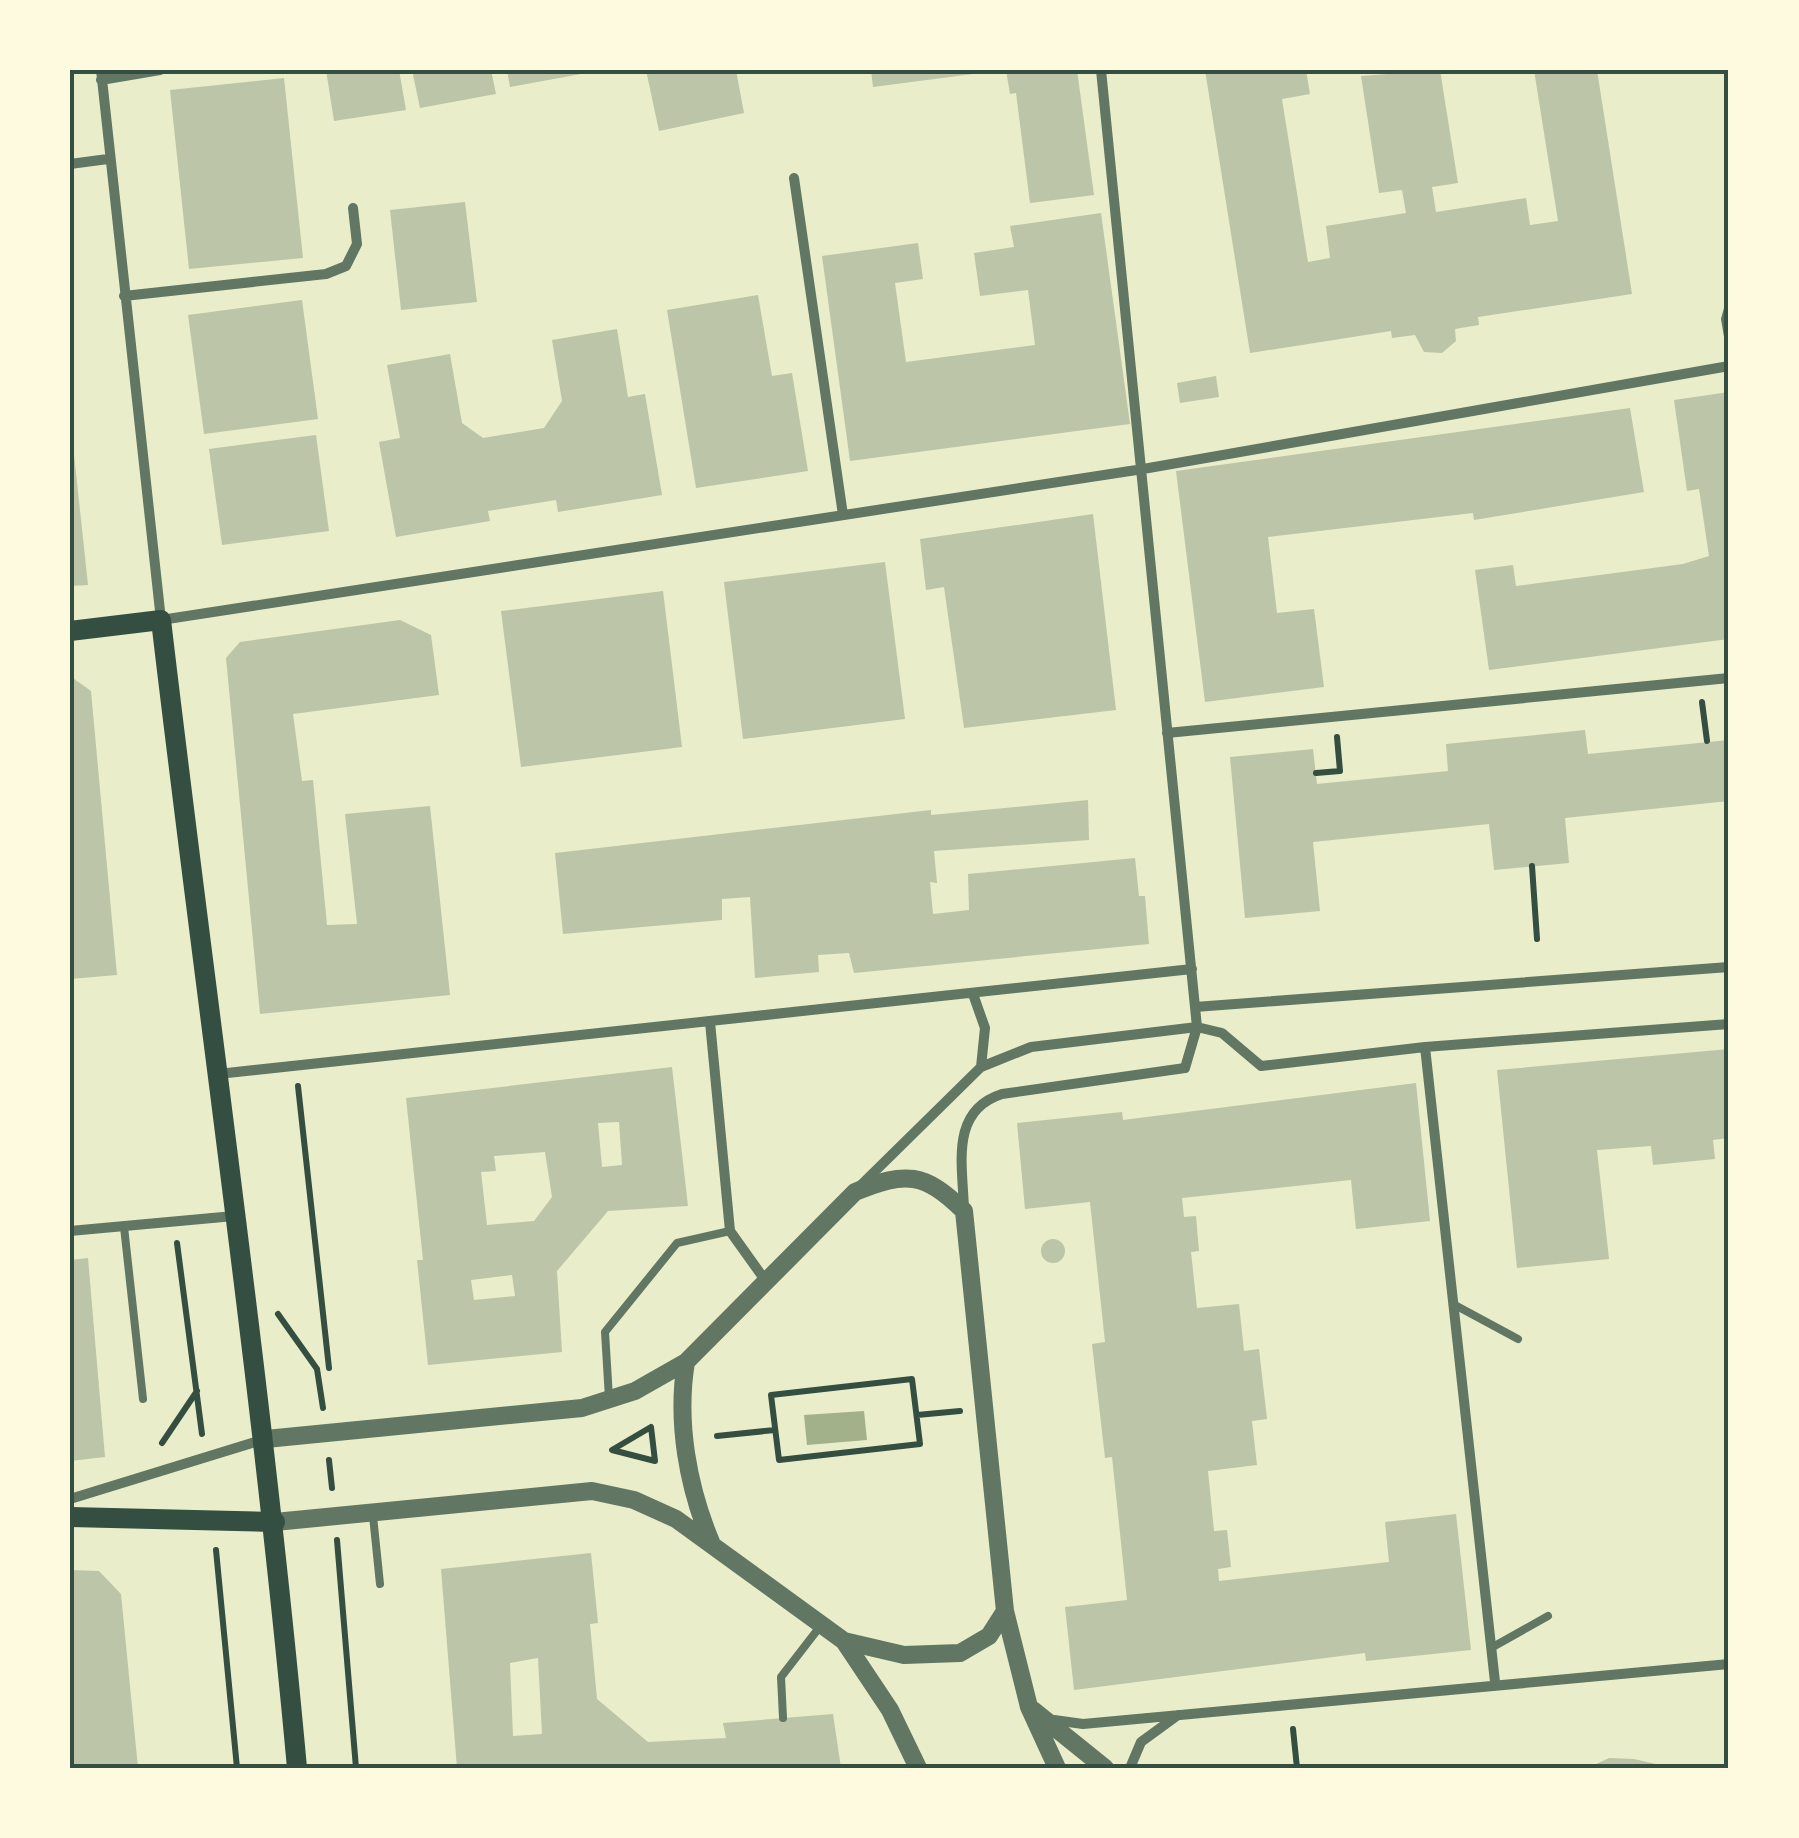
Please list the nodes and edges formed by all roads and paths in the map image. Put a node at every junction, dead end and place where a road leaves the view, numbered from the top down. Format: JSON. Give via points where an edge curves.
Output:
{"nodes":[{"id":1,"x":160,"y":70,"type":"edge"},
{"id":2,"x":1100,"y":70,"type":"edge"},
{"id":3,"x":101,"y":75,"type":"edge"},
{"id":4,"x":108,"y":159,"type":"junction"},
{"id":5,"x":70,"y":164,"type":"edge"},
{"id":6,"x":794,"y":178,"type":"dead end"},
{"id":7,"x":353,"y":208,"type":"dead end"},
{"id":8,"x":124,"y":296,"type":"junction"},
{"id":9,"x":1729,"y":306,"type":"edge"},
{"id":10,"x":1729,"y":342,"type":"edge"},
{"id":11,"x":1729,"y":366,"type":"edge"},
{"id":12,"x":1143,"y":469,"type":"junction"},
{"id":13,"x":843,"y":515,"type":"junction"},
{"id":14,"x":161,"y":620,"type":"junction"},
{"id":15,"x":70,"y":630,"type":"edge"},
{"id":16,"x":1729,"y":678,"type":"edge"},
{"id":17,"x":1699,"y":681,"type":"junction"},
{"id":18,"x":1335,"y":716,"type":"junction"},
{"id":19,"x":1167,"y":732,"type":"junction"},
{"id":20,"x":1706,"y":741,"type":"dead end"},
{"id":21,"x":1316,"y":774,"type":"dead end"},
{"id":22,"x":1532,"y":866,"type":"dead end"},
{"id":23,"x":1537,"y":939,"type":"dead end"},
{"id":24,"x":1729,"y":967,"type":"edge"},
{"id":25,"x":1192,"y":969,"type":"junction"},
{"id":26,"x":973,"y":994,"type":"junction"},
{"id":27,"x":1195,"y":1007,"type":"junction"},
{"id":28,"x":710,"y":1022,"type":"junction"},
{"id":29,"x":1729,"y":1024,"type":"edge"},
{"id":30,"x":1197,"y":1027,"type":"junction"},
{"id":31,"x":1425,"y":1047,"type":"junction"},
{"id":32,"x":296,"y":1066,"type":"junction"},
{"id":33,"x":981,"y":1067,"type":"junction"},
{"id":34,"x":215,"y":1074,"type":"junction"},
{"id":35,"x":855,"y":1192,"type":"junction"},
{"id":36,"x":964,"y":1211,"type":"junction"},
{"id":37,"x":234,"y":1216,"type":"junction"},
{"id":38,"x":124,"y":1226,"type":"junction"},
{"id":39,"x":70,"y":1231,"type":"edge"},
{"id":40,"x":730,"y":1231,"type":"junction"},
{"id":41,"x":766,"y":1280,"type":"junction"},
{"id":42,"x":1453,"y":1304,"type":"junction"},
{"id":43,"x":1518,"y":1339,"type":"dead end"},
{"id":44,"x":686,"y":1362,"type":"junction"},
{"id":45,"x":329,"y":1368,"type":"dead end"},
{"id":46,"x":317,"y":1369,"type":"dead end"},
{"id":47,"x":198,"y":1390,"type":"dead end"},
{"id":48,"x":143,"y":1399,"type":"dead end"},
{"id":49,"x":609,"y":1400,"type":"junction"},
{"id":50,"x":982,"y":1408,"type":"junction"},
{"id":51,"x":916,"y":1415,"type":"junction"},
{"id":52,"x":775,"y":1430,"type":"junction"},
{"id":53,"x":326,"y":1434,"type":"junction"},
{"id":54,"x":718,"y":1436,"type":"dead end"},
{"id":55,"x":266,"y":1439,"type":"junction"},
{"id":56,"x":156,"y":1449,"type":"dead end"},
{"id":57,"x":612,"y":1450,"type":"joint"},
{"id":58,"x":70,"y":1498,"type":"edge"},
{"id":59,"x":373,"y":1511,"type":"junction"},
{"id":60,"x":335,"y":1515,"type":"junction"},
{"id":61,"x":70,"y":1518,"type":"edge"},
{"id":62,"x":275,"y":1522,"type":"junction"},
{"id":63,"x":712,"y":1543,"type":"junction"},
{"id":64,"x":380,"y":1584,"type":"dead end"},
{"id":65,"x":1005,"y":1612,"type":"junction"},
{"id":66,"x":1548,"y":1616,"type":"dead end"},
{"id":67,"x":822,"y":1624,"type":"junction"},
{"id":68,"x":844,"y":1641,"type":"junction"},
{"id":69,"x":1491,"y":1648,"type":"junction"},
{"id":70,"x":1729,"y":1664,"type":"edge"},
{"id":71,"x":1495,"y":1682,"type":"junction"},
{"id":72,"x":1290,"y":1702,"type":"junction"},
{"id":73,"x":1029,"y":1707,"type":"junction"},
{"id":74,"x":1180,"y":1714,"type":"junction"},
{"id":75,"x":783,"y":1718,"type":"dead end"},
{"id":76,"x":297,"y":1768,"type":"edge"},
{"id":77,"x":356,"y":1768,"type":"edge"},
{"id":78,"x":918,"y":1768,"type":"edge"},
{"id":79,"x":1057,"y":1768,"type":"edge"},
{"id":80,"x":1105,"y":1768,"type":"edge"},
{"id":81,"x":1130,"y":1768,"type":"edge"},
{"id":82,"x":1297,"y":1768,"type":"edge"}],
"edges":[{"from":1,"to":3,"type":"street"},
{"from":2,"to":12,"type":"street"},
{"from":3,"to":4,"type":"street"},
{"from":4,"to":5,"type":"street"},
{"from":4,"to":8,"type":"street"},
{"from":6,"to":13,"type":"street"},
{"from":7,"to":8,"type":"street","via":[[357,244],[346,266],[326,274]]},
{"from":8,"to":14,"type":"street"},
{"from":9,"to":10,"type":"lane"},
{"from":11,"to":12,"type":"street"},
{"from":12,"to":13,"type":"street"},
{"from":12,"to":19,"type":"street"},
{"from":13,"to":14,"type":"street"},
{"from":14,"to":15,"type":"main road"},
{"from":14,"to":34,"type":"main road"},
{"from":16,"to":17,"type":"street"},
{"from":17,"to":18,"type":"street"},
{"from":17,"to":20,"type":"path"},
{"from":18,"to":19,"type":"street"},
{"from":18,"to":21,"type":"path","via":[[1340,771]]},
{"from":19,"to":25,"type":"street"},
{"from":22,"to":23,"type":"path"},
{"from":24,"to":27,"type":"street"},
{"from":25,"to":26,"type":"street"},
{"from":25,"to":27,"type":"street"},
{"from":26,"to":28,"type":"street"},
{"from":26,"to":33,"type":"street","via":[[984,1028]]},
{"from":27,"to":30,"type":"street"},
{"from":28,"to":32,"type":"street"},
{"from":28,"to":40,"type":"street"},
{"from":29,"to":31,"type":"street"},
{"from":30,"to":31,"type":"street","via":[[1241,1044],[1261,1066]]},
{"from":30,"to":33,"type":"street","via":[[1030,1047]]},
{"from":30,"to":36,"type":"street","via":[[1185,1068],[990,1098],[978,1107],[962,1134]]},
{"from":31,"to":42,"type":"street"},
{"from":32,"to":34,"type":"street"},
{"from":32,"to":45,"type":"path"},
{"from":33,"to":35,"type":"street"},
{"from":34,"to":37,"type":"main road"},
{"from":35,"to":36,"type":"street","via":[[885,1179],[917,1176]]},
{"from":35,"to":41,"type":"street"},
{"from":36,"to":50,"type":"street"},
{"from":37,"to":38,"type":"street"},
{"from":37,"to":55,"type":"main road"},
{"from":38,"to":39,"type":"street"},
{"from":38,"to":48,"type":"lane"},
{"from":40,"to":41,"type":"street"},
{"from":40,"to":49,"type":"lane","via":[[677,1242],[604,1332]]},
{"from":41,"to":44,"type":"street"},
{"from":42,"to":43,"type":"lane"},
{"from":42,"to":69,"type":"street"},
{"from":44,"to":49,"type":"street"},
{"from":44,"to":63,"type":"street","via":[[685,1440],[696,1505]]},
{"from":46,"to":53,"type":"path"},
{"from":47,"to":56,"type":"path"},
{"from":49,"to":53,"type":"street"},
{"from":50,"to":51,"type":"path"},
{"from":50,"to":65,"type":"street"},
{"from":51,"to":52,"type":"path","via":[[920,1444],[779,1460]]},
{"from":51,"to":52,"type":"path","via":[[912,1380],[895,1381],[771,1395]]},
{"from":52,"to":54,"type":"path"},
{"from":53,"to":55,"type":"street"},
{"from":53,"to":60,"type":"path"},
{"from":55,"to":58,"type":"street"},
{"from":55,"to":62,"type":"main road"},
{"from":57,"to":57,"type":"path","via":[[650,1427],[655,1461]]},
{"from":59,"to":60,"type":"street"},
{"from":59,"to":63,"type":"street","via":[[592,1491],[634,1500]]},
{"from":59,"to":64,"type":"lane"},
{"from":60,"to":62,"type":"street"},
{"from":60,"to":77,"type":"path"},
{"from":61,"to":62,"type":"main road"},
{"from":62,"to":76,"type":"main road"},
{"from":63,"to":67,"type":"street"},
{"from":65,"to":68,"type":"street","via":[[988,1636],[960,1653],[904,1655]]},
{"from":65,"to":73,"type":"street"},
{"from":66,"to":69,"type":"lane"},
{"from":67,"to":68,"type":"street"},
{"from":67,"to":75,"type":"lane","via":[[780,1677]]},
{"from":68,"to":78,"type":"street","via":[[890,1710]]},
{"from":69,"to":71,"type":"street"},
{"from":70,"to":71,"type":"street"},
{"from":71,"to":72,"type":"street"},
{"from":72,"to":74,"type":"street"},
{"from":72,"to":82,"type":"path"},
{"from":73,"to":74,"type":"street","via":[[1064,1724]]},
{"from":73,"to":79,"type":"street"},
{"from":73,"to":80,"type":"street"},
{"from":74,"to":81,"type":"street","via":[[1149,1734]]}]}
